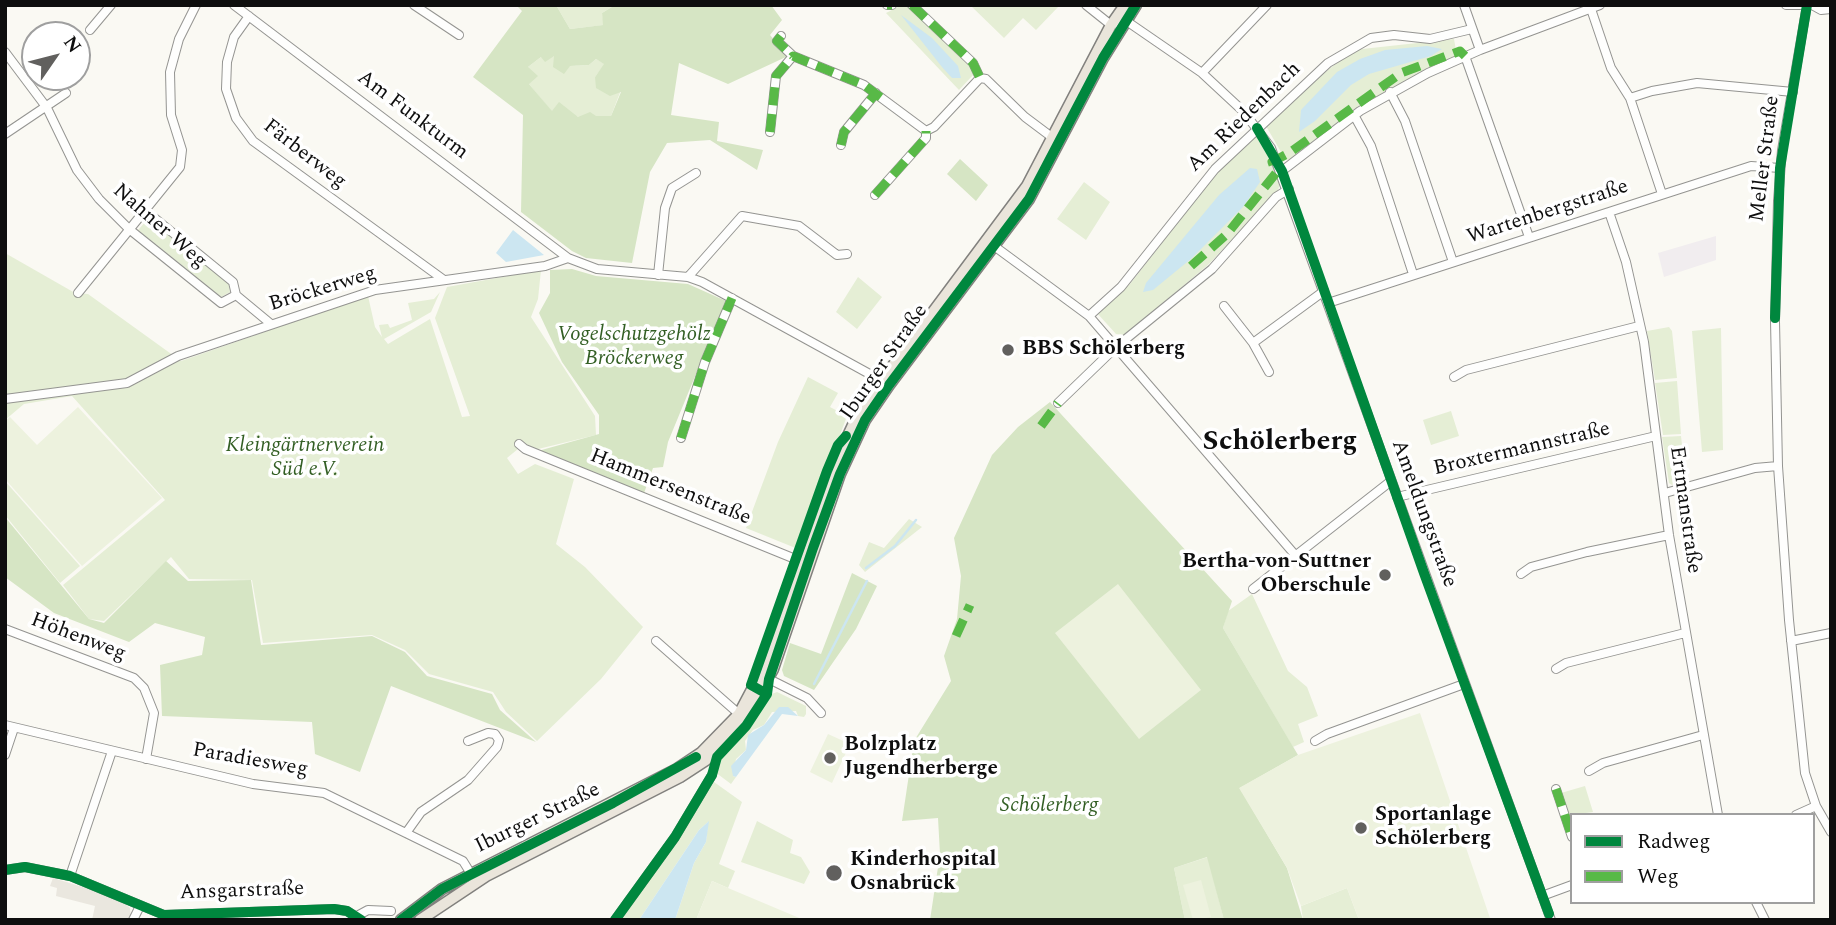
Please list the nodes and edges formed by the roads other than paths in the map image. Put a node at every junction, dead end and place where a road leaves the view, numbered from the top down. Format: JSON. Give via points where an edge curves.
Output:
{"nodes":[{"id":1,"x":111,"y":5,"type":"edge"},
{"id":2,"x":196,"y":5,"type":"edge"},
{"id":3,"x":233,"y":5,"type":"edge"},
{"id":4,"x":414,"y":5,"type":"edge"},
{"id":5,"x":912,"y":5,"type":"edge"},
{"id":6,"x":1086,"y":5,"type":"edge"},
{"id":7,"x":1125,"y":5,"type":"edge"},
{"id":8,"x":1136,"y":5,"type":"edge"},
{"id":9,"x":1267,"y":5,"type":"edge"},
{"id":10,"x":1464,"y":5,"type":"edge"},
{"id":11,"x":1786,"y":5,"type":"edge"},
{"id":12,"x":1800,"y":5,"type":"edge"},
{"id":13,"x":1810,"y":5,"type":"edge"},
{"id":14,"x":1596,"y":7,"type":"edge"},
{"id":15,"x":1831,"y":9,"type":"edge"},
{"id":16,"x":249,"y":16,"type":"junction"},
{"id":17,"x":1125,"y":20,"type":"junction"},
{"id":18,"x":1111,"y":25,"type":"junction"},
{"id":19,"x":91,"y":29,"type":"edge"},
{"id":20,"x":1472,"y":29,"type":"junction"},
{"id":21,"x":459,"y":35,"type":"dead end"},
{"id":22,"x":781,"y":36,"type":"dead end"},
{"id":23,"x":1480,"y":50,"type":"junction"},
{"id":24,"x":5,"y":52,"type":"edge"},
{"id":25,"x":793,"y":56,"type":"junction"},
{"id":26,"x":1465,"y":57,"type":"junction"},
{"id":27,"x":1202,"y":73,"type":"junction"},
{"id":28,"x":980,"y":78,"type":"junction"},
{"id":29,"x":1390,"y":92,"type":"junction"},
{"id":30,"x":1793,"y":92,"type":"junction"},
{"id":31,"x":66,"y":93,"type":"dead end"},
{"id":32,"x":876,"y":93,"type":"junction"},
{"id":33,"x":1630,"y":98,"type":"junction"},
{"id":34,"x":47,"y":108,"type":"junction"},
{"id":35,"x":1354,"y":116,"type":"junction"},
{"id":36,"x":1258,"y":128,"type":"junction"},
{"id":37,"x":926,"y":131,"type":"junction"},
{"id":38,"x":770,"y":132,"type":"dead end"},
{"id":39,"x":5,"y":134,"type":"edge"},
{"id":40,"x":1053,"y":138,"type":"junction"},
{"id":41,"x":841,"y":145,"type":"dead end"},
{"id":42,"x":1780,"y":168,"type":"junction"},
{"id":43,"x":1282,"y":172,"type":"junction"},
{"id":44,"x":696,"y":173,"type":"dead end"},
{"id":45,"x":1289,"y":190,"type":"junction"},
{"id":46,"x":1662,"y":194,"type":"junction"},
{"id":47,"x":875,"y":195,"type":"dead end"},
{"id":48,"x":146,"y":211,"type":"junction"},
{"id":49,"x":1609,"y":212,"type":"junction"},
{"id":50,"x":129,"y":229,"type":"junction"},
{"id":51,"x":1529,"y":237,"type":"junction"},
{"id":52,"x":991,"y":245,"type":"junction"},
{"id":53,"x":847,"y":254,"type":"dead end"},
{"id":54,"x":568,"y":258,"type":"junction"},
{"id":55,"x":1453,"y":262,"type":"junction"},
{"id":56,"x":1413,"y":274,"type":"junction"},
{"id":57,"x":658,"y":275,"type":"junction"},
{"id":58,"x":688,"y":277,"type":"junction"},
{"id":59,"x":444,"y":281,"type":"junction"},
{"id":60,"x":1324,"y":290,"type":"junction"},
{"id":61,"x":78,"y":293,"type":"dead end"},
{"id":62,"x":236,"y":295,"type":"junction"},
{"id":63,"x":732,"y":298,"type":"junction"},
{"id":64,"x":1328,"y":303,"type":"junction"},
{"id":65,"x":1224,"y":306,"type":"dead end"},
{"id":66,"x":1088,"y":316,"type":"junction"},
{"id":67,"x":271,"y":324,"type":"junction"},
{"id":68,"x":1639,"y":326,"type":"junction"},
{"id":69,"x":1253,"y":344,"type":"junction"},
{"id":70,"x":1116,"y":347,"type":"junction"},
{"id":71,"x":1269,"y":372,"type":"dead end"},
{"id":72,"x":1454,"y":377,"type":"dead end"},
{"id":73,"x":885,"y":382,"type":"junction"},
{"id":74,"x":5,"y":400,"type":"edge"},
{"id":75,"x":1058,"y":404,"type":"dead end"},
{"id":76,"x":1656,"y":436,"type":"junction"},
{"id":77,"x":681,"y":438,"type":"dead end"},
{"id":78,"x":519,"y":444,"type":"dead end"},
{"id":79,"x":1778,"y":466,"type":"junction"},
{"id":80,"x":1391,"y":481,"type":"junction"},
{"id":81,"x":1665,"y":494,"type":"junction"},
{"id":82,"x":1397,"y":497,"type":"junction"},
{"id":83,"x":1669,"y":535,"type":"junction"},
{"id":84,"x":1296,"y":556,"type":"junction"},
{"id":85,"x":804,"y":562,"type":"junction"},
{"id":86,"x":1521,"y":574,"type":"dead end"},
{"id":87,"x":1253,"y":589,"type":"dead end"},
{"id":88,"x":5,"y":629,"type":"edge"},
{"id":89,"x":1685,"y":633,"type":"junction"},
{"id":90,"x":1831,"y":633,"type":"edge"},
{"id":91,"x":656,"y":640,"type":"dead end"},
{"id":92,"x":1791,"y":641,"type":"junction"},
{"id":93,"x":1556,"y":669,"type":"dead end"},
{"id":94,"x":765,"y":677,"type":"junction"},
{"id":95,"x":1464,"y":684,"type":"junction"},
{"id":96,"x":821,"y":713,"type":"dead end"},
{"id":97,"x":739,"y":714,"type":"junction"},
{"id":98,"x":10,"y":727,"type":"edge"},
{"id":99,"x":1703,"y":735,"type":"junction"},
{"id":100,"x":468,"y":741,"type":"dead end"},
{"id":101,"x":1315,"y":741,"type":"dead end"},
{"id":102,"x":112,"y":751,"type":"junction"},
{"id":103,"x":5,"y":755,"type":"edge"},
{"id":104,"x":146,"y":759,"type":"junction"},
{"id":105,"x":1588,"y":771,"type":"dead end"},
{"id":106,"x":712,"y":775,"type":"dead end"},
{"id":107,"x":1556,"y":789,"type":"dead end"},
{"id":108,"x":1816,"y":806,"type":"junction"},
{"id":109,"x":1718,"y":813,"type":"edge"},
{"id":110,"x":1800,"y":813,"type":"edge"},
{"id":111,"x":1570,"y":831,"type":"edge"},
{"id":112,"x":1831,"y":832,"type":"edge"},
{"id":113,"x":407,"y":833,"type":"junction"},
{"id":114,"x":5,"y":870,"type":"edge"},
{"id":115,"x":471,"y":874,"type":"junction"},
{"id":116,"x":70,"y":876,"type":"junction"},
{"id":117,"x":1570,"y":885,"type":"edge"},
{"id":118,"x":1542,"y":895,"type":"junction"},
{"id":119,"x":1757,"y":904,"type":"edge"},
{"id":120,"x":139,"y":906,"type":"junction"},
{"id":121,"x":391,"y":911,"type":"dead end"},
{"id":122,"x":359,"y":918,"type":"edge"},
{"id":123,"x":1547,"y":918,"type":"edge"},
{"id":124,"x":133,"y":920,"type":"edge"},
{"id":125,"x":401,"y":920,"type":"edge"},
{"id":126,"x":420,"y":920,"type":"edge"},
{"id":127,"x":615,"y":920,"type":"edge"},
{"id":128,"x":1765,"y":920,"type":"edge"}],
"edges":[{"from":1,"to":19,"type":"street"},
{"from":2,"to":48,"type":"street","via":[[179,39],[170,72],[171,115],[182,150],[180,167]]},
{"from":3,"to":16,"type":"street","name":"Am Funkturm"},
{"from":4,"to":21,"type":"street"},
{"from":5,"to":28,"type":"street","via":[[973,63]]},
{"from":6,"to":18,"type":"street"},
{"from":7,"to":18,"type":"main road","name":"Iburger Straße"},
{"from":8,"to":17,"type":"main road","name":"Iburger Straße"},
{"from":9,"to":27,"type":"street"},
{"from":10,"to":20,"type":"street"},
{"from":11,"to":12,"type":"street"},
{"from":13,"to":15,"type":"street"},
{"from":13,"to":30,"type":"street","name":"Meller Straße"},
{"from":14,"to":23,"type":"street"},
{"from":14,"to":33,"type":"street","via":[[1611,68]]},
{"from":16,"to":54,"type":"street","name":"Am Funkturm"},
{"from":16,"to":59,"type":"street","name":"Färberweg","via":[[234,37],[227,62],[226,89],[236,118],[253,141]]},
{"from":17,"to":18,"type":"street"},
{"from":17,"to":27,"type":"street","name":"Ameldungstraße"},
{"from":17,"to":52,"type":"main road","name":"Iburger Straße","via":[[1030,199]]},
{"from":18,"to":40,"type":"main road","name":"Iburger Straße"},
{"from":20,"to":23,"type":"street"},
{"from":20,"to":36,"type":"street","name":"Am Riedenbach","via":[[1430,40],[1394,34],[1360,43],[1328,63]]},
{"from":22,"to":25,"type":"street","via":[[777,41]]},
{"from":23,"to":26,"type":"street"},
{"from":24,"to":34,"type":"street","name":"Nahner Weg"},
{"from":25,"to":32,"type":"street"},
{"from":25,"to":38,"type":"street","via":[[776,76]]},
{"from":26,"to":29,"type":"street"},
{"from":26,"to":51,"type":"street"},
{"from":27,"to":36,"type":"street","name":"Ameldungstraße"},
{"from":28,"to":37,"type":"street"},
{"from":28,"to":40,"type":"street"},
{"from":29,"to":35,"type":"street"},
{"from":29,"to":55,"type":"street","via":[[1405,121]]},
{"from":30,"to":33,"type":"street","via":[[1697,83]]},
{"from":30,"to":42,"type":"street","name":"Meller Straße"},
{"from":31,"to":34,"type":"street"},
{"from":32,"to":37,"type":"street"},
{"from":32,"to":41,"type":"street","via":[[845,132]]},
{"from":33,"to":46,"type":"street"},
{"from":34,"to":39,"type":"street"},
{"from":34,"to":50,"type":"street","name":"Nahner Weg","via":[[77,170]]},
{"from":35,"to":43,"type":"street"},
{"from":35,"to":56,"type":"street","via":[[1371,146]]},
{"from":36,"to":43,"type":"street","name":"Ameldungstraße"},
{"from":36,"to":66,"type":"street","name":"Am Riedenbach","via":[[1195,192],[1121,287]]},
{"from":37,"to":47,"type":"street","via":[[926,138]]},
{"from":40,"to":52,"type":"main road","name":"Iburger Straße"},
{"from":42,"to":46,"type":"street","name":"Wartenbergstraße","via":[[1751,166]]},
{"from":42,"to":79,"type":"street","name":"Meller Straße","via":[[1775,318]]},
{"from":43,"to":45,"type":"street","name":"Ameldungstraße"},
{"from":44,"to":57,"type":"street","via":[[672,188],[665,208]]},
{"from":45,"to":60,"type":"street","name":"Ameldungstraße"},
{"from":45,"to":70,"type":"street","via":[[1276,197],[1212,269]]},
{"from":46,"to":49,"type":"street","name":"Wartenbergstraße"},
{"from":48,"to":50,"type":"street"},
{"from":48,"to":62,"type":"street","name":"Nahner Weg","via":[[233,282]]},
{"from":49,"to":51,"type":"street","name":"Wartenbergstraße"},
{"from":49,"to":68,"type":"street","name":"Ertmanstraße","via":[[1626,262]]},
{"from":50,"to":61,"type":"street"},
{"from":50,"to":62,"type":"street","name":"Nahner Weg","via":[[221,303]]},
{"from":51,"to":55,"type":"street","name":"Wartenbergstraße"},
{"from":52,"to":66,"type":"street"},
{"from":52,"to":73,"type":"main road","name":"Iburger Straße"},
{"from":53,"to":58,"type":"street","via":[[836,255],[799,226],[742,216]]},
{"from":54,"to":57,"type":"street","via":[[597,269]]},
{"from":54,"to":59,"type":"street","name":"Bröckerweg"},
{"from":55,"to":56,"type":"street","name":"Wartenbergstraße"},
{"from":56,"to":64,"type":"street","name":"Wartenbergstraße"},
{"from":57,"to":58,"type":"street"},
{"from":58,"to":63,"type":"street"},
{"from":59,"to":67,"type":"street","name":"Bröckerweg","via":[[375,290]]},
{"from":60,"to":64,"type":"street","name":"Ameldungstraße"},
{"from":60,"to":69,"type":"street"},
{"from":62,"to":67,"type":"street","name":"Nahner Weg"},
{"from":63,"to":73,"type":"street"},
{"from":63,"to":77,"type":"street"},
{"from":64,"to":80,"type":"street","name":"Ameldungstraße"},
{"from":65,"to":69,"type":"street"},
{"from":66,"to":70,"type":"street"},
{"from":67,"to":74,"type":"street","name":"Bröckerweg","via":[[178,356],[127,383]]},
{"from":68,"to":72,"type":"street","via":[[1466,370]]},
{"from":68,"to":76,"type":"street","name":"Ertmanstraße"},
{"from":69,"to":71,"type":"street"},
{"from":70,"to":75,"type":"street"},
{"from":70,"to":84,"type":"street"},
{"from":73,"to":85,"type":"main road","name":"Iburger Straße","via":[[846,436]]},
{"from":76,"to":81,"type":"street","name":"Ertmanstraße"},
{"from":76,"to":82,"type":"street","name":"Broxtermannstraße"},
{"from":78,"to":85,"type":"street","name":"Hammersenstraße"},
{"from":79,"to":81,"type":"street","via":[[1755,468]]},
{"from":79,"to":92,"type":"street","name":"Meller Straße"},
{"from":80,"to":82,"type":"street","name":"Ameldungstraße"},
{"from":80,"to":84,"type":"street"},
{"from":81,"to":83,"type":"street","name":"Ertmanstraße"},
{"from":82,"to":95,"type":"street","name":"Ameldungstraße"},
{"from":83,"to":86,"type":"street","via":[[1587,552]]},
{"from":83,"to":89,"type":"street","name":"Ertmanstraße"},
{"from":84,"to":87,"type":"street"},
{"from":85,"to":94,"type":"main road","name":"Iburger Straße"},
{"from":88,"to":104,"type":"street","name":"Höhenweg","via":[[134,678],[144,688],[154,713]]},
{"from":89,"to":93,"type":"street"},
{"from":89,"to":99,"type":"street","name":"Ertmanstraße"},
{"from":90,"to":92,"type":"street"},
{"from":91,"to":97,"type":"street"},
{"from":92,"to":108,"type":"street","name":"Meller Straße","via":[[1805,773]]},
{"from":94,"to":96,"type":"street","via":[[807,698]]},
{"from":94,"to":97,"type":"main road","name":"Iburger Straße"},
{"from":94,"to":126,"type":"main road","name":"Iburger Straße","via":[[745,720],[706,760],[652,793],[486,876]]},
{"from":95,"to":101,"type":"street"},
{"from":95,"to":118,"type":"street","name":"Ameldungstraße"},
{"from":97,"to":115,"type":"main road","name":"Iburger Straße","via":[[701,753],[677,769]]},
{"from":98,"to":102,"type":"street","name":"Paradiesweg"},
{"from":98,"to":103,"type":"street"},
{"from":99,"to":105,"type":"street","via":[[1603,762]]},
{"from":99,"to":109,"type":"street","name":"Ertmanstraße"},
{"from":100,"to":113,"type":"street","via":[[488,733],[499,740],[468,779],[421,812]]},
{"from":102,"to":104,"type":"street","name":"Paradiesweg"},
{"from":102,"to":116,"type":"street"},
{"from":104,"to":113,"type":"street","name":"Paradiesweg","via":[[253,784],[324,793]]},
{"from":106,"to":127,"type":"street","via":[[675,837]]},
{"from":107,"to":111,"type":"street"},
{"from":108,"to":110,"type":"street"},
{"from":108,"to":112,"type":"street","name":"Meller Straße"},
{"from":113,"to":115,"type":"street","name":"Paradiesweg","via":[[463,861]]},
{"from":114,"to":116,"type":"street","name":"Ansgarstraße","via":[[25,867]]},
{"from":115,"to":125,"type":"main road","name":"Iburger Straße"},
{"from":116,"to":120,"type":"street","name":"Ansgarstraße"},
{"from":117,"to":118,"type":"street"},
{"from":118,"to":123,"type":"street","name":"Ameldungstraße"},
{"from":119,"to":128,"type":"street"},
{"from":120,"to":122,"type":"street","name":"Ansgarstraße","via":[[164,915],[324,908]]},
{"from":120,"to":124,"type":"street"},
{"from":121,"to":122,"type":"street","name":"Ansgarstraße","via":[[368,910]]}]}
